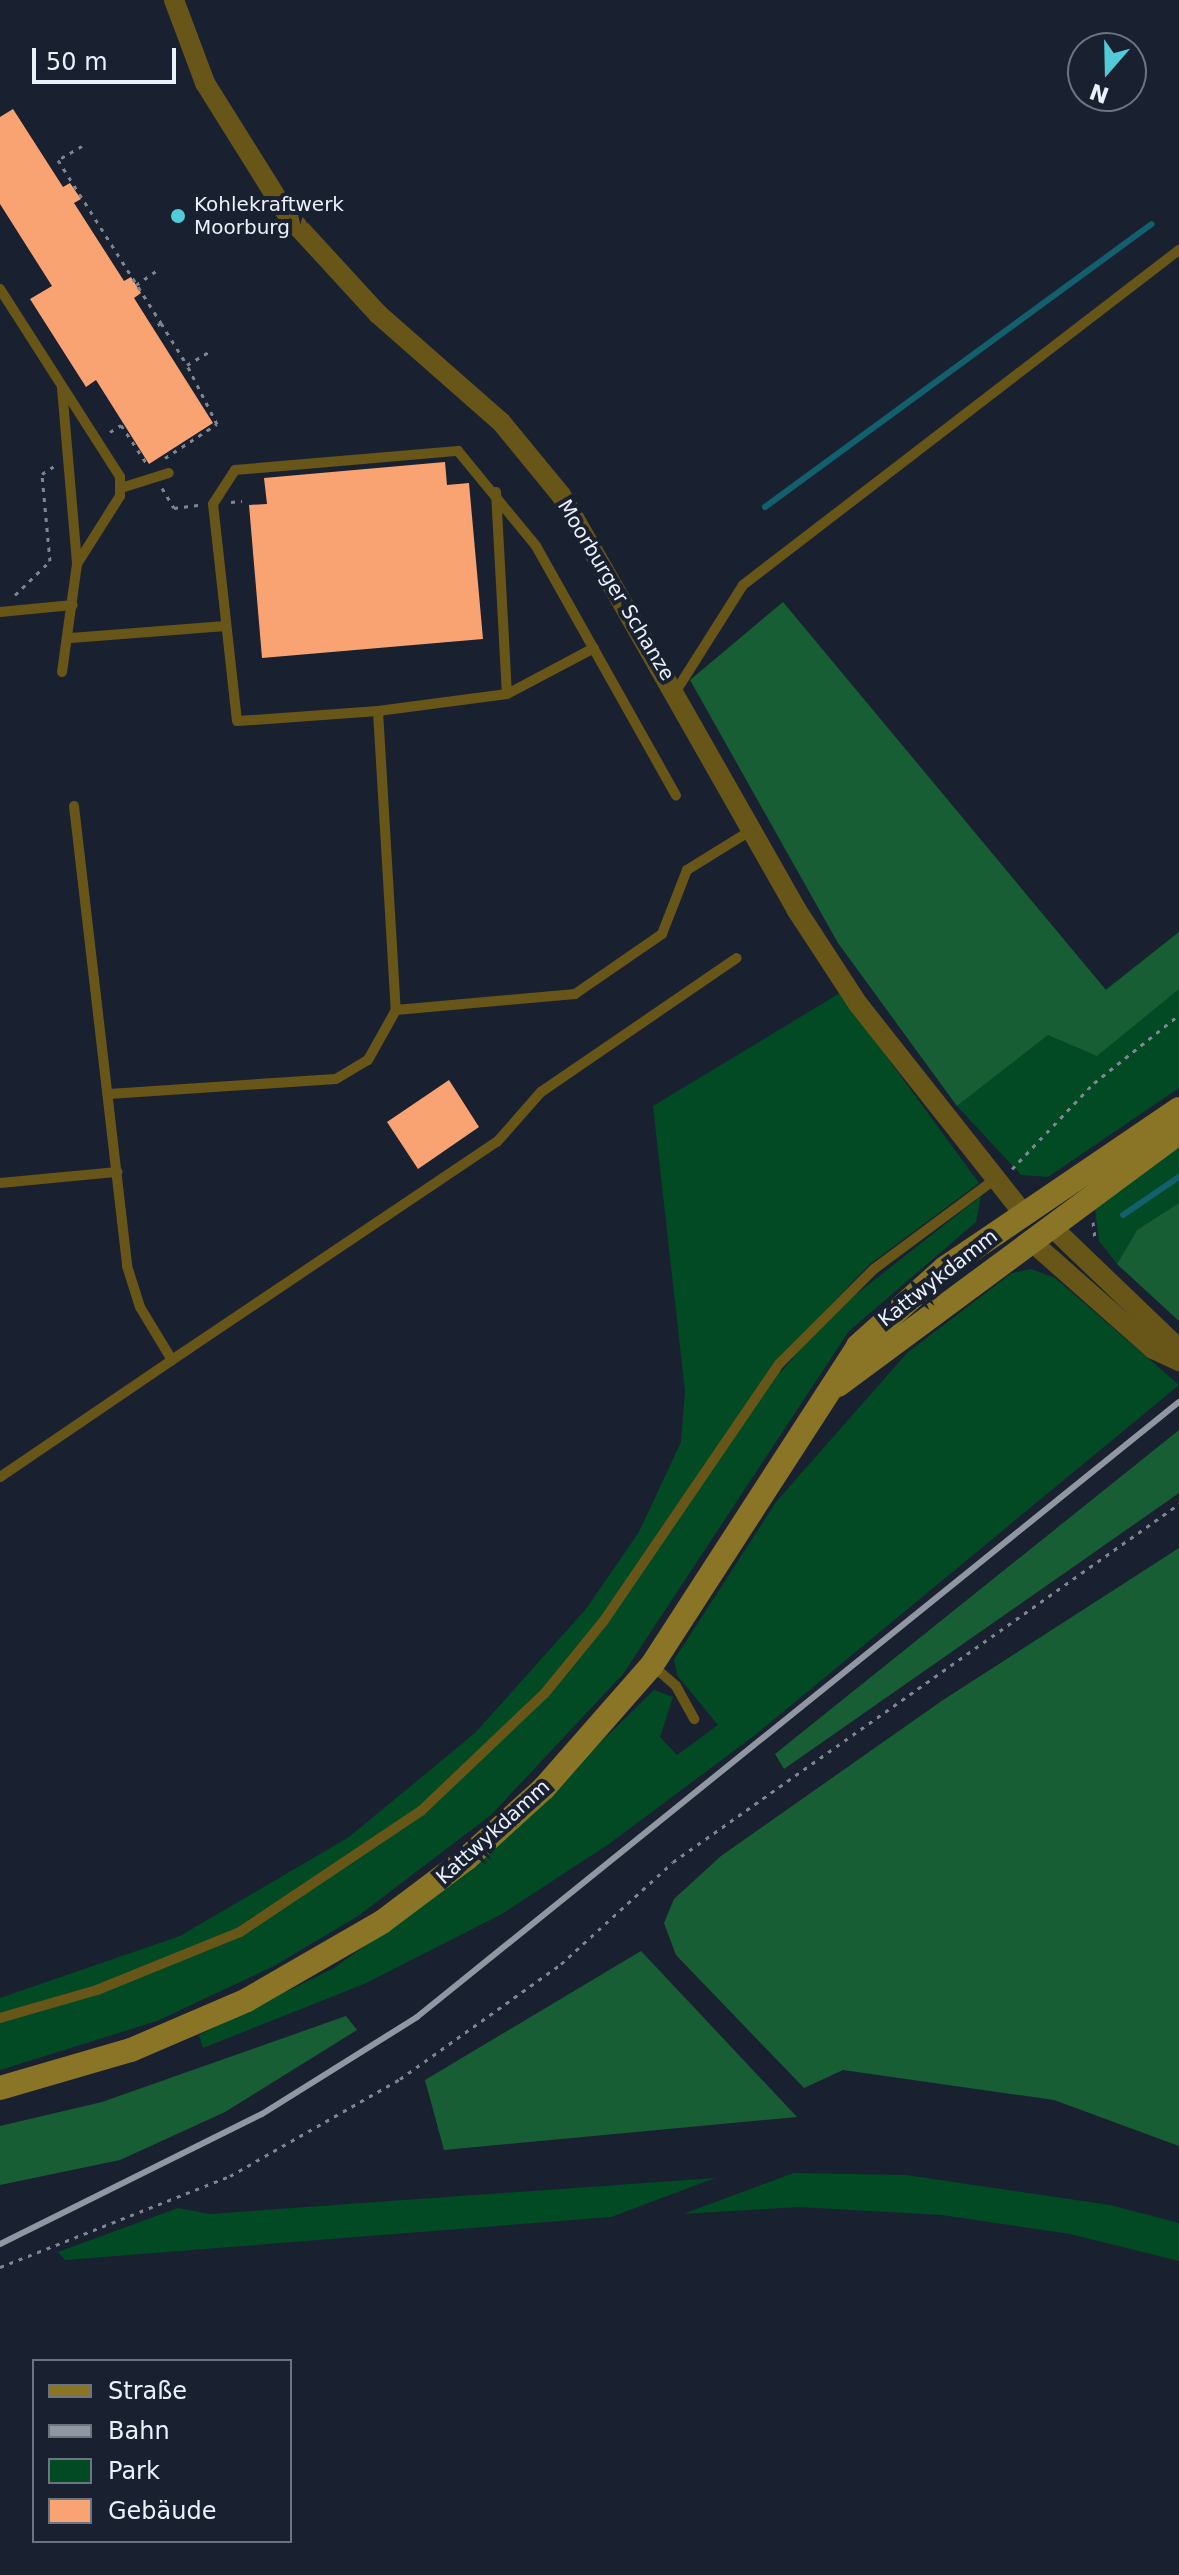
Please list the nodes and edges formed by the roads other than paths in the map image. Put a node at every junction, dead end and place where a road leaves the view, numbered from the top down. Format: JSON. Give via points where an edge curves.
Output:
{"nodes":[{"id":1,"x":174,"y":0,"type":"edge"},
{"id":2,"x":1179,"y":250,"type":"edge"},
{"id":3,"x":0,"y":289,"type":"edge"},
{"id":4,"x":62,"y":387,"type":"junction"},
{"id":5,"x":169,"y":473,"type":"dead end"},
{"id":6,"x":121,"y":488,"type":"junction"},
{"id":7,"x":496,"y":492,"type":"junction"},
{"id":8,"x":77,"y":564,"type":"junction"},
{"id":9,"x":73,"y":605,"type":"junction"},
{"id":10,"x":0,"y":612,"type":"edge"},
{"id":11,"x":226,"y":626,"type":"junction"},
{"id":12,"x":71,"y":638,"type":"junction"},
{"id":13,"x":594,"y":648,"type":"junction"},
{"id":14,"x":62,"y":672,"type":"dead end"},
{"id":15,"x":676,"y":691,"type":"junction"},
{"id":16,"x":507,"y":694,"type":"junction"},
{"id":17,"x":378,"y":711,"type":"junction"},
{"id":18,"x":676,"y":795,"type":"dead end"},
{"id":19,"x":74,"y":806,"type":"dead end"},
{"id":20,"x":754,"y":828,"type":"junction"},
{"id":21,"x":737,"y":958,"type":"dead end"},
{"id":22,"x":396,"y":1010,"type":"junction"},
{"id":23,"x":109,"y":1094,"type":"junction"},
{"id":24,"x":1179,"y":1109,"type":"edge"},
{"id":25,"x":1179,"y":1133,"type":"edge"},
{"id":26,"x":117,"y":1172,"type":"junction"},
{"id":27,"x":995,"y":1179,"type":"junction"},
{"id":28,"x":0,"y":1183,"type":"edge"},
{"id":29,"x":1023,"y":1213,"type":"junction"},
{"id":30,"x":1052,"y":1227,"type":"junction"},
{"id":31,"x":1031,"y":1241,"type":"junction"},
{"id":32,"x":1179,"y":1349,"type":"edge"},
{"id":33,"x":172,"y":1360,"type":"junction"},
{"id":34,"x":1179,"y":1361,"type":"edge"},
{"id":35,"x":833,"y":1389,"type":"junction"},
{"id":36,"x":0,"y":1477,"type":"edge"},
{"id":37,"x":652,"y":1665,"type":"junction"},
{"id":38,"x":694,"y":1719,"type":"dead end"},
{"id":39,"x":0,"y":2018,"type":"edge"},
{"id":40,"x":0,"y":2088,"type":"edge"}],
"edges":[{"from":1,"to":15,"type":"street","name":"Moorburger Schanze","via":[[205,83],[288,216],[332,268],[535,459]]},
{"from":2,"to":15,"type":"lane","via":[[743,585]]},
{"from":3,"to":4,"type":"lane"},
{"from":4,"to":6,"type":"lane"},
{"from":4,"to":8,"type":"lane"},
{"from":5,"to":6,"type":"lane"},
{"from":6,"to":8,"type":"lane"},
{"from":7,"to":11,"type":"lane","via":[[458,451],[443,447],[235,470],[213,504]]},
{"from":7,"to":13,"type":"lane","via":[[536,546]]},
{"from":7,"to":16,"type":"lane"},
{"from":8,"to":9,"type":"lane"},
{"from":9,"to":10,"type":"lane"},
{"from":9,"to":12,"type":"lane"},
{"from":11,"to":12,"type":"lane"},
{"from":11,"to":17,"type":"lane","via":[[237,721]]},
{"from":12,"to":14,"type":"lane"},
{"from":13,"to":16,"type":"lane"},
{"from":13,"to":18,"type":"lane"},
{"from":15,"to":20,"type":"street","name":"Moorburger Schanze"},
{"from":16,"to":17,"type":"lane"},
{"from":17,"to":22,"type":"lane"},
{"from":19,"to":23,"type":"lane"},
{"from":20,"to":22,"type":"lane","via":[[687,870],[662,934],[575,994]]},
{"from":20,"to":27,"type":"street","name":"Moorburger Schanze","via":[[858,1004]]},
{"from":21,"to":33,"type":"lane","via":[[541,1092],[497,1142]]},
{"from":22,"to":23,"type":"lane","via":[[368,1060],[336,1079]]},
{"from":23,"to":26,"type":"lane"},
{"from":24,"to":29,"type":"main road","name":"Kattwykdamm"},
{"from":25,"to":30,"type":"main road","name":"Kattwykdamm"},
{"from":26,"to":28,"type":"lane"},
{"from":26,"to":33,"type":"lane","via":[[132,1287]]},
{"from":27,"to":29,"type":"street","name":"Moorburger Schanze"},
{"from":27,"to":39,"type":"lane","via":[[874,1269],[789,1354],[584,1645],[545,1693],[421,1811],[240,1932],[97,1990]]},
{"from":29,"to":30,"type":"main road"},
{"from":29,"to":31,"type":"main road"},
{"from":29,"to":35,"type":"main road","name":"Kattwykdamm","via":[[889,1314],[858,1346]]},
{"from":30,"to":31,"type":"main road","name":"Kattwykdamm"},
{"from":30,"to":32,"type":"street"},
{"from":31,"to":34,"type":"street","via":[[1153,1349]]},
{"from":31,"to":35,"type":"main road","name":"Kattwykdamm"},
{"from":33,"to":36,"type":"lane"},
{"from":35,"to":37,"type":"main road","name":"Kattwykdamm"},
{"from":37,"to":38,"type":"lane","via":[[676,1686]]},
{"from":37,"to":40,"type":"main road","name":"Kattwykdamm","via":[[506,1825],[359,1936],[199,2022]]}]}
